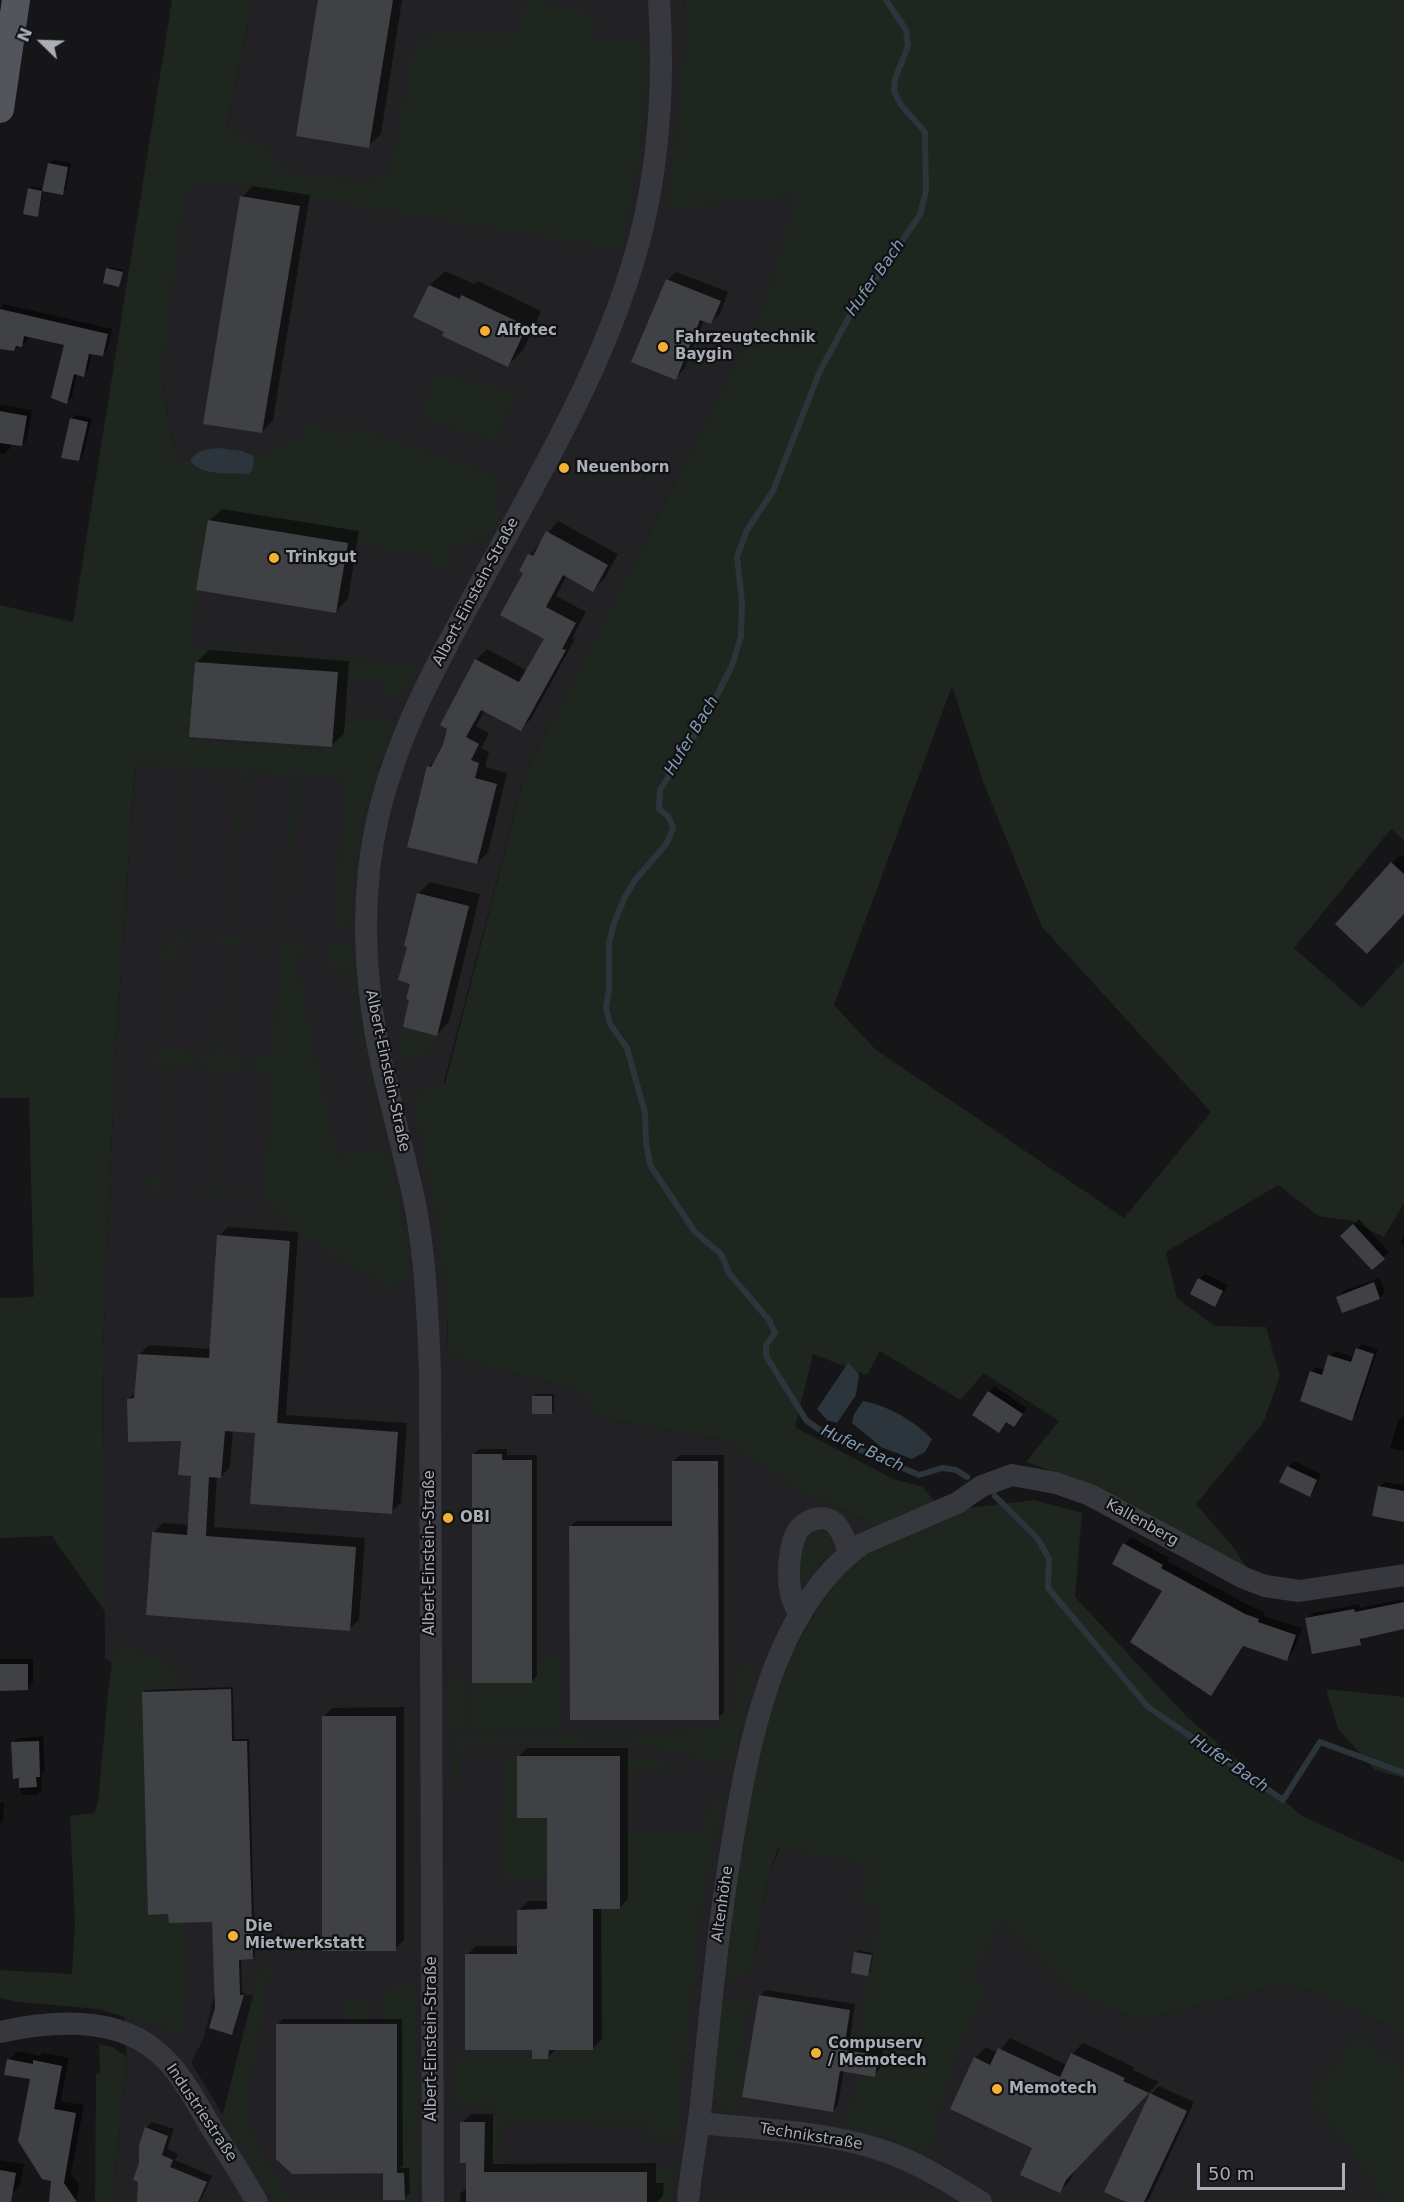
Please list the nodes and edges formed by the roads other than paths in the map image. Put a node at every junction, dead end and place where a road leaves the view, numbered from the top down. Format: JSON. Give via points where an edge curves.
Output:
{"nodes":[{"id":1,"x":16,"y":0,"type":"edge"},
{"id":2,"x":659,"y":0,"type":"edge"},
{"id":3,"x":0,"y":110,"type":"edge"},
{"id":4,"x":887,"y":1533,"type":"joint"},
{"id":5,"x":849,"y":1553,"type":"junction"},
{"id":6,"x":1404,"y":1575,"type":"edge"},
{"id":7,"x":800,"y":1616,"type":"junction"},
{"id":8,"x":0,"y":2017,"type":"edge"},
{"id":9,"x":26,"y":2026,"type":"junction"},
{"id":10,"x":0,"y":2032,"type":"edge"},
{"id":11,"x":699,"y":2123,"type":"junction"},
{"id":12,"x":257,"y":2202,"type":"edge"},
{"id":13,"x":433,"y":2202,"type":"edge"},
{"id":14,"x":688,"y":2202,"type":"edge"},
{"id":15,"x":981,"y":2202,"type":"edge"}],
"edges":[{"from":1,"to":3,"type":"main road"},
{"from":2,"to":13,"type":"street","name":"Albert-Einstein-Straße","via":[[661,81],[655,153],[643,225],[623,292],[585,388],[440,658],[398,748],[372,843],[367,883],[369,988],[416,1210],[428,1305]]},
{"from":4,"to":5,"type":"street","name":"Altenhöhe"},
{"from":4,"to":6,"type":"street","name":"Kallenberg","via":[[1012,1475],[1056,1483],[1090,1495],[1265,1586],[1299,1591]]},
{"from":5,"to":7,"type":"street","name":"Altenhöhe","via":[[823,1580]]},
{"from":5,"to":7,"type":"street","via":[[839,1528],[829,1520],[813,1519],[801,1526],[792,1545],[790,1570],[790,1593]]},
{"from":7,"to":11,"type":"street","name":"Altenhöhe","via":[[768,1690],[743,1778],[718,1933]]},
{"from":8,"to":9,"type":"street","name":"Industriestraße"},
{"from":9,"to":10,"type":"street","name":"Industriestraße"},
{"from":9,"to":12,"type":"street","name":"Industriestraße","via":[[112,2029],[154,2049],[179,2076]]},
{"from":11,"to":14,"type":"street","name":"Altenhöhe"},
{"from":11,"to":15,"type":"street","name":"Technikstraße","via":[[829,2138],[878,2149]]}]}
